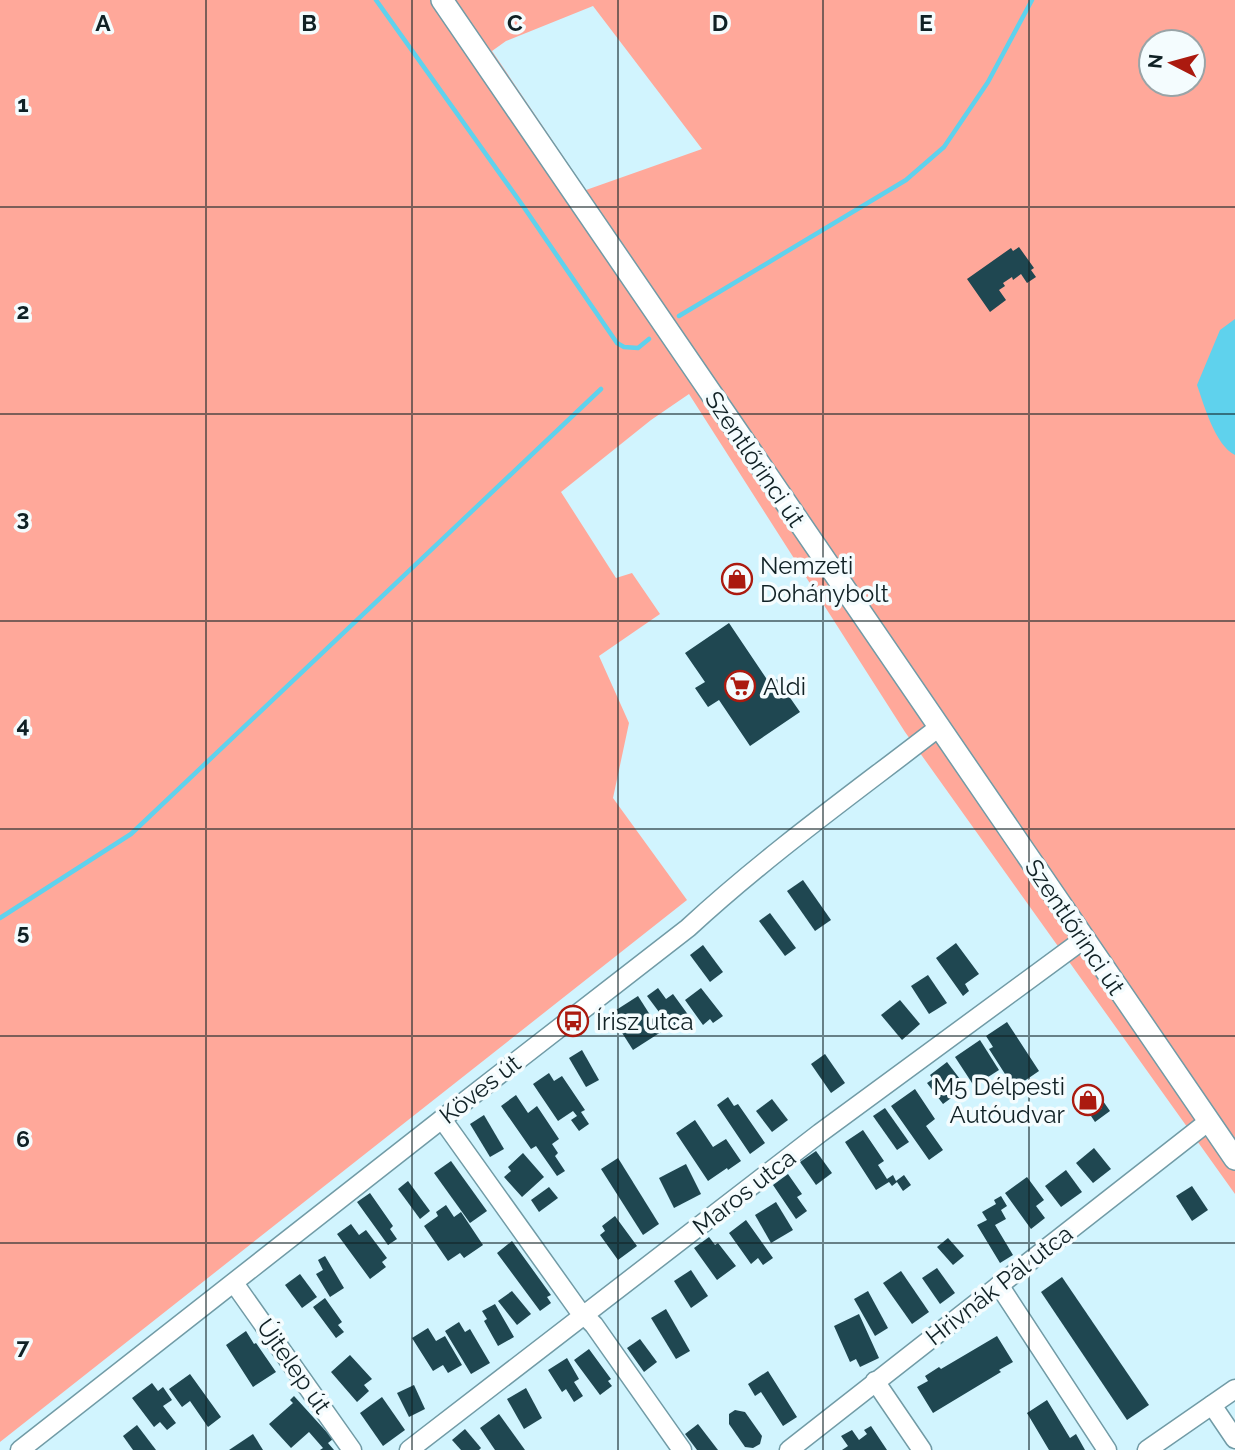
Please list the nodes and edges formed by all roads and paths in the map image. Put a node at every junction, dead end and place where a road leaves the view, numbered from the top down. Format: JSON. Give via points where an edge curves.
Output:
{"nodes":[{"id":1,"x":442,"y":0,"type":"edge"},
{"id":2,"x":939,"y":728,"type":"junction"},
{"id":3,"x":1084,"y":939,"type":"junction"},
{"id":4,"x":442,"y":1119,"type":"junction"},
{"id":5,"x":1209,"y":1121,"type":"junction"},
{"id":6,"x":1235,"y":1159,"type":"edge"},
{"id":7,"x":234,"y":1283,"type":"junction"},
{"id":8,"x":999,"y":1286,"type":"junction"},
{"id":9,"x":584,"y":1316,"type":"junction"},
{"id":10,"x":875,"y":1381,"type":"junction"},
{"id":11,"x":1235,"y":1389,"type":"edge"},
{"id":12,"x":1212,"y":1405,"type":"junction"},
{"id":13,"x":1235,"y":1439,"type":"edge"},
{"id":14,"x":20,"y":1450,"type":"edge"},
{"id":15,"x":352,"y":1450,"type":"edge"},
{"id":16,"x":409,"y":1450,"type":"edge"},
{"id":17,"x":682,"y":1450,"type":"edge"},
{"id":18,"x":789,"y":1450,"type":"edge"},
{"id":19,"x":922,"y":1450,"type":"edge"},
{"id":20,"x":1107,"y":1450,"type":"edge"},
{"id":21,"x":1147,"y":1450,"type":"edge"}],
"edges":[{"from":1,"to":2,"type":"main road","name":"Szentlőrinci út"},
{"from":2,"to":3,"type":"main road","name":"Szentlőrinci út"},
{"from":2,"to":4,"type":"street","name":"Köves út","via":[[802,831],[688,928]]},
{"from":3,"to":5,"type":"main road","name":"Szentlőrinci út"},
{"from":3,"to":9,"type":"street","name":"Maros utca","via":[[831,1125]]},
{"from":4,"to":7,"type":"street","name":"Köves út"},
{"from":4,"to":9,"type":"street"},
{"from":5,"to":6,"type":"main road","name":"Szentlőrinci út"},
{"from":5,"to":8,"type":"street","name":"Hrivnák Pál utca"},
{"from":7,"to":14,"type":"street","name":"Köves út"},
{"from":7,"to":15,"type":"street","name":"Újtelep út"},
{"from":8,"to":10,"type":"street","name":"Hrivnák Pál utca"},
{"from":8,"to":20,"type":"street"},
{"from":9,"to":16,"type":"street","name":"Maros utca"},
{"from":9,"to":17,"type":"street"},
{"from":10,"to":18,"type":"street","name":"Hrivnák Pál utca"},
{"from":10,"to":19,"type":"street"},
{"from":11,"to":12,"type":"street"},
{"from":12,"to":13,"type":"street"},
{"from":12,"to":21,"type":"street"}]}
